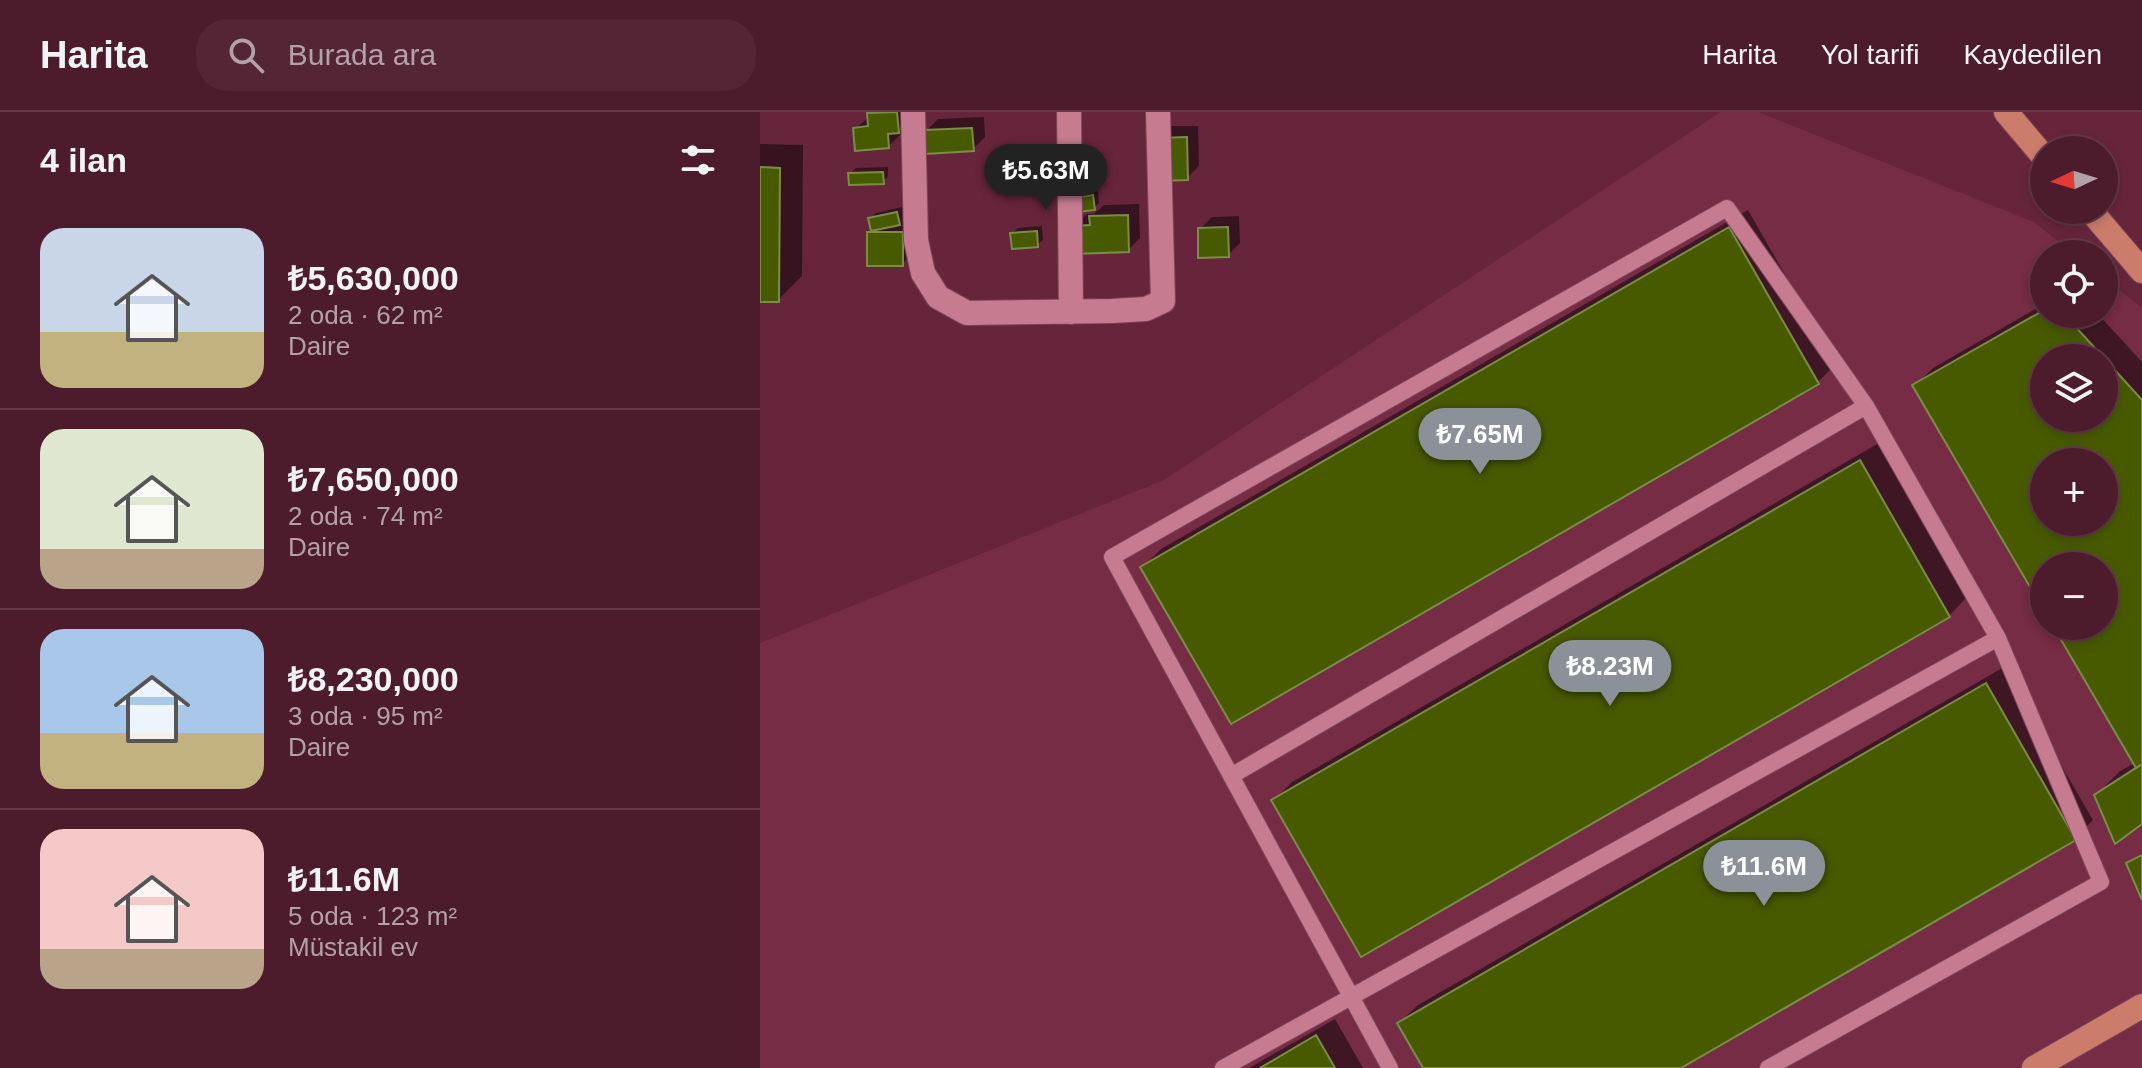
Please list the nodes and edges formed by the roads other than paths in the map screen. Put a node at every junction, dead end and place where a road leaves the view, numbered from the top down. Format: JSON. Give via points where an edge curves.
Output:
{"nodes":[{"id":1,"x":913,"y":112,"type":"edge"},
{"id":2,"x":1069,"y":112,"type":"edge"},
{"id":3,"x":1158,"y":112,"type":"edge"},
{"id":4,"x":2006,"y":112,"type":"edge"},
{"id":5,"x":2030,"y":140,"type":"edge"},
{"id":6,"x":2102,"y":224,"type":"edge"},
{"id":7,"x":2142,"y":271,"type":"edge"},
{"id":8,"x":1071,"y":312,"type":"junction"},
{"id":9,"x":1866,"y":406,"type":"junction"},
{"id":10,"x":1998,"y":638,"type":"junction"},
{"id":11,"x":1231,"y":776,"type":"junction"},
{"id":12,"x":1351,"y":998,"type":"junction"},
{"id":13,"x":2142,"y":1006,"type":"edge"},
{"id":14,"x":1223,"y":1068,"type":"edge"},
{"id":15,"x":1390,"y":1068,"type":"edge"},
{"id":16,"x":1768,"y":1068,"type":"edge"},
{"id":17,"x":2034,"y":1068,"type":"edge"}],
"edges":[{"from":1,"to":8,"type":"street","via":[[916,240],[923,273],[938,297],[967,313]]},
{"from":2,"to":8,"type":"street"},
{"from":3,"to":8,"type":"street","via":[[1163,301],[1146,309]]},
{"from":4,"to":5,"type":"main road"},
{"from":6,"to":7,"type":"main road"},
{"from":9,"to":10,"type":"lane"},
{"from":9,"to":11,"type":"lane"},
{"from":9,"to":11,"type":"lane","via":[[1727,208],[1112,557]]},
{"from":10,"to":12,"type":"lane"},
{"from":10,"to":16,"type":"lane","via":[[2101,882]]},
{"from":11,"to":12,"type":"lane"},
{"from":12,"to":14,"type":"lane"},
{"from":12,"to":15,"type":"lane"},
{"from":13,"to":17,"type":"main road"}]}
